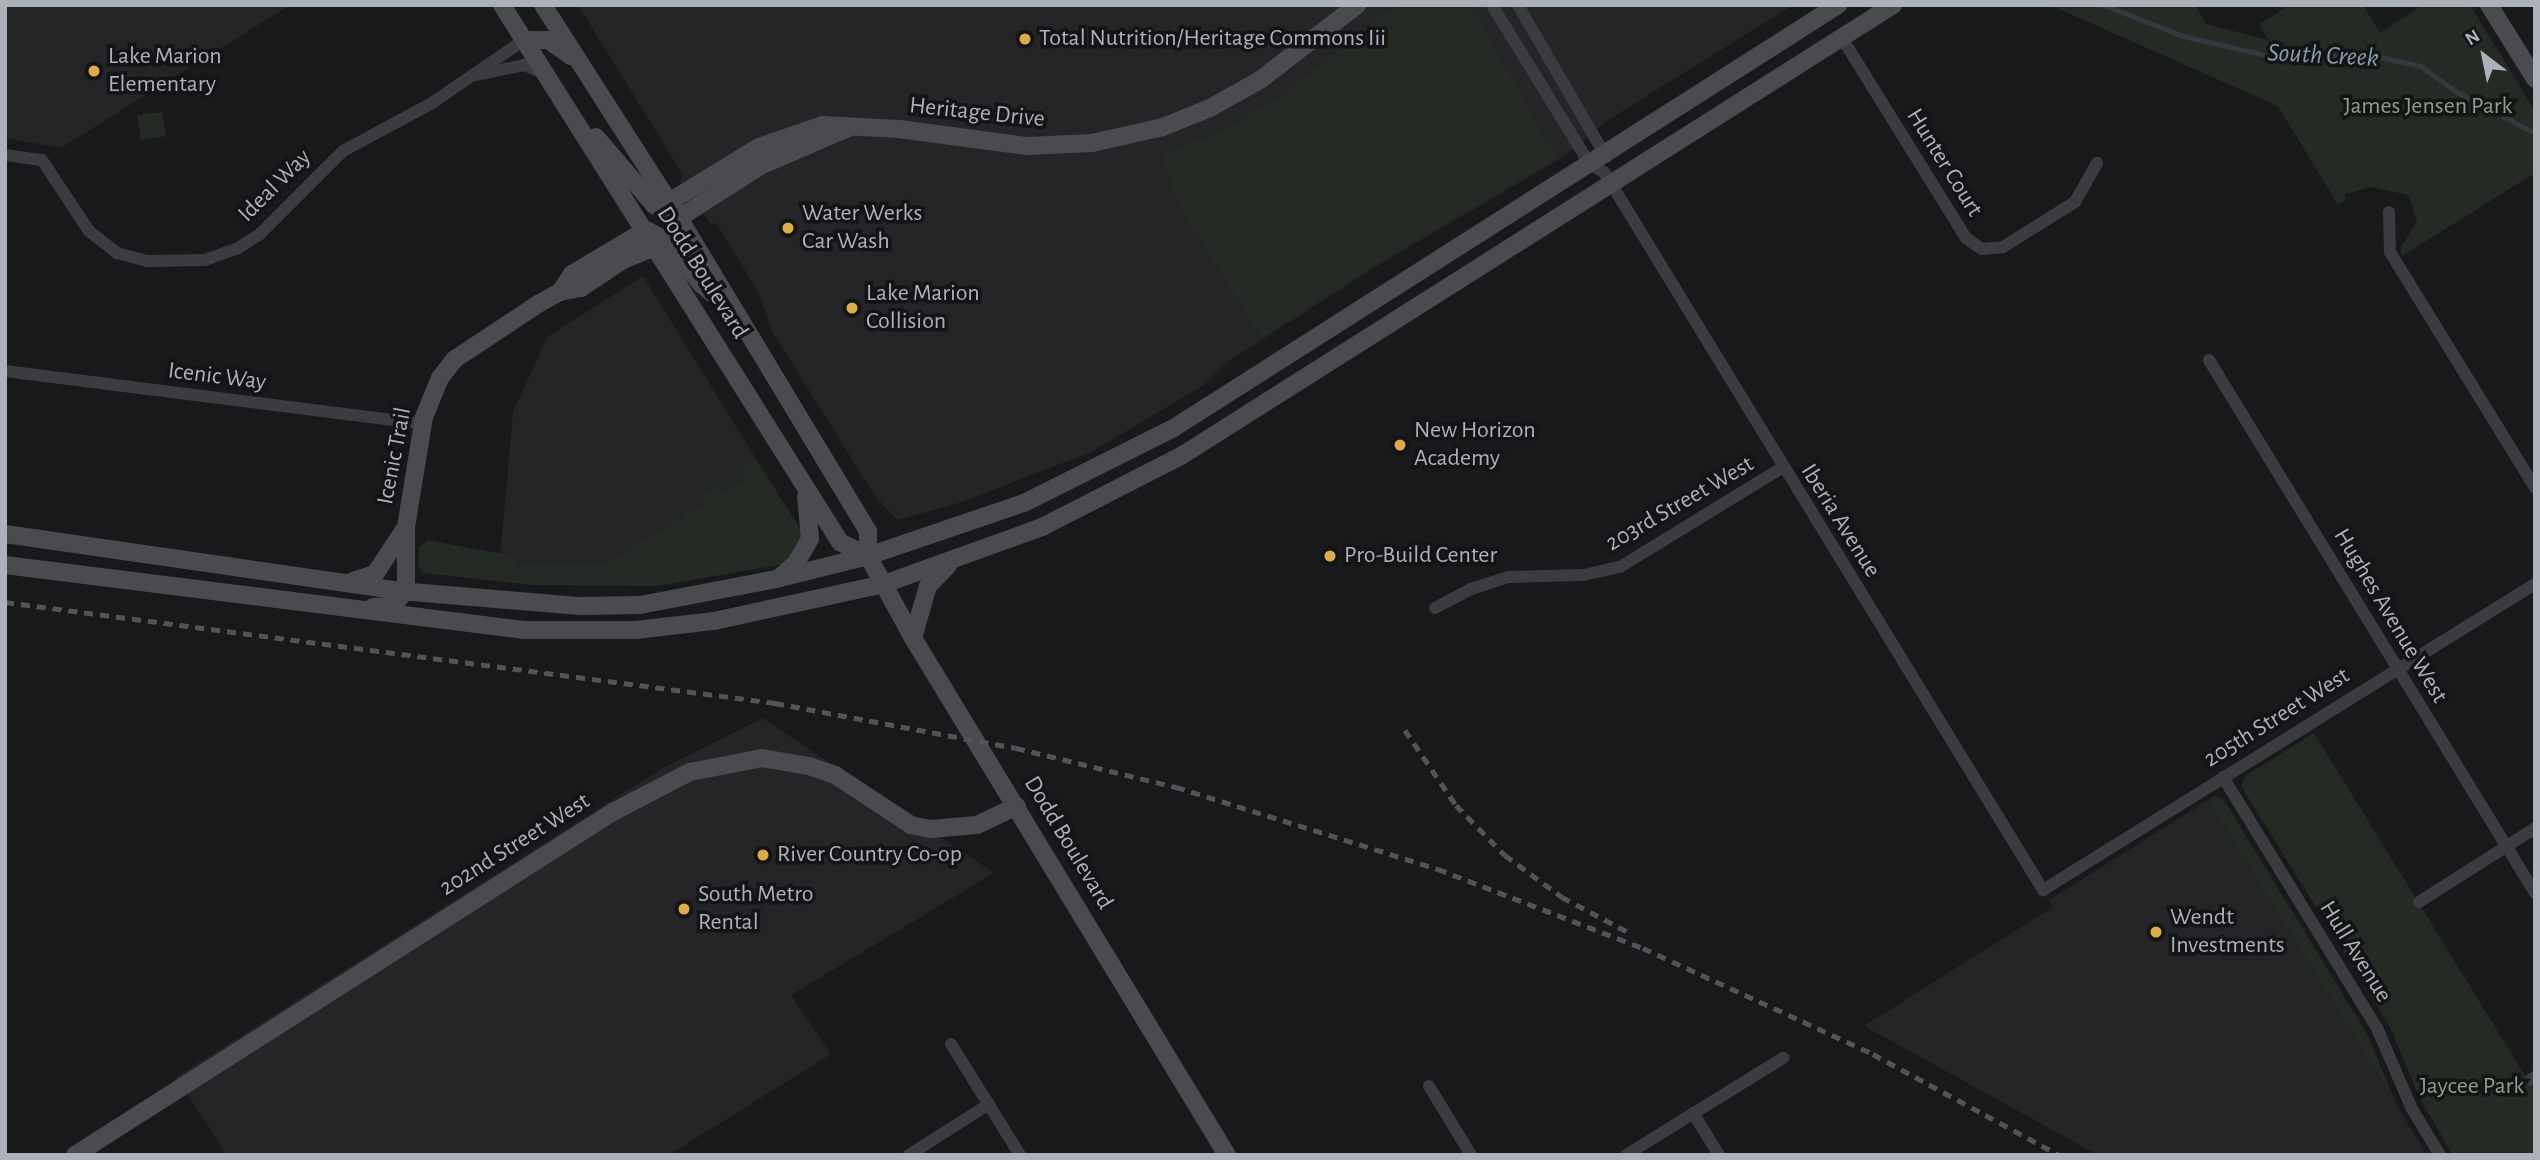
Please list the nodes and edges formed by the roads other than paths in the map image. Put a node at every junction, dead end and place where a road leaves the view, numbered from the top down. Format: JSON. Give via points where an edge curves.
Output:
{"nodes":[{"id":1,"x":502,"y":5,"type":"edge"},
{"id":2,"x":543,"y":5,"type":"edge"},
{"id":3,"x":1357,"y":5,"type":"edge"},
{"id":4,"x":1492,"y":5,"type":"edge"},
{"id":5,"x":1518,"y":5,"type":"edge"},
{"id":6,"x":1838,"y":5,"type":"edge"},
{"id":7,"x":1893,"y":5,"type":"edge"},
{"id":8,"x":2489,"y":5,"type":"edge"},
{"id":9,"x":1842,"y":37,"type":"junction"},
{"id":10,"x":524,"y":40,"type":"junction"},
{"id":11,"x":584,"y":68,"type":"junction"},
{"id":12,"x":544,"y":73,"type":"junction"},
{"id":13,"x":477,"y":75,"type":"junction"},
{"id":14,"x":2535,"y":79,"type":"edge"},
{"id":15,"x":572,"y":116,"type":"junction"},
{"id":16,"x":848,"y":128,"type":"junction"},
{"id":17,"x":1607,"y":153,"type":"junction"},
{"id":18,"x":5,"y":155,"type":"edge"},
{"id":19,"x":2096,"y":163,"type":"dead end"},
{"id":20,"x":1602,"y":174,"type":"junction"},
{"id":21,"x":669,"y":202,"type":"junction"},
{"id":22,"x":2389,"y":212,"type":"dead end"},
{"id":23,"x":679,"y":218,"type":"junction"},
{"id":24,"x":646,"y":229,"type":"junction"},
{"id":25,"x":656,"y":247,"type":"junction"},
{"id":26,"x":560,"y":292,"type":"junction"},
{"id":27,"x":740,"y":317,"type":"junction"},
{"id":28,"x":2209,"y":360,"type":"dead end"},
{"id":29,"x":5,"y":371,"type":"edge"},
{"id":30,"x":423,"y":424,"type":"junction"},
{"id":31,"x":1783,"y":467,"type":"junction"},
{"id":32,"x":800,"y":476,"type":"junction"},
{"id":33,"x":2535,"y":488,"type":"edge"},
{"id":34,"x":406,"y":527,"type":"junction"},
{"id":35,"x":5,"y":534,"type":"edge"},
{"id":36,"x":868,"y":556,"type":"junction"},
{"id":37,"x":955,"y":561,"type":"junction"},
{"id":38,"x":5,"y":565,"type":"edge"},
{"id":39,"x":776,"y":579,"type":"junction"},
{"id":40,"x":345,"y":583,"type":"junction"},
{"id":41,"x":884,"y":584,"type":"junction"},
{"id":42,"x":2535,"y":584,"type":"edge"},
{"id":43,"x":406,"y":591,"type":"junction"},
{"id":44,"x":331,"y":607,"type":"junction"},
{"id":45,"x":1435,"y":608,"type":"dead end"},
{"id":46,"x":913,"y":638,"type":"junction"},
{"id":47,"x":2397,"y":667,"type":"junction"},
{"id":48,"x":2223,"y":777,"type":"junction"},
{"id":49,"x":1017,"y":806,"type":"junction"},
{"id":50,"x":2535,"y":828,"type":"edge"},
{"id":51,"x":2506,"y":847,"type":"junction"},
{"id":52,"x":2043,"y":890,"type":"joint"},
{"id":53,"x":2535,"y":893,"type":"edge"},
{"id":54,"x":2419,"y":902,"type":"dead end"},
{"id":55,"x":951,"y":1044,"type":"dead end"},
{"id":56,"x":1783,"y":1058,"type":"dead end"},
{"id":57,"x":1429,"y":1086,"type":"dead end"},
{"id":58,"x":989,"y":1104,"type":"junction"},
{"id":59,"x":1693,"y":1113,"type":"junction"},
{"id":60,"x":75,"y":1155,"type":"edge"},
{"id":61,"x":909,"y":1155,"type":"edge"},
{"id":62,"x":1020,"y":1155,"type":"edge"},
{"id":63,"x":1227,"y":1155,"type":"edge"},
{"id":64,"x":1471,"y":1155,"type":"edge"},
{"id":65,"x":1626,"y":1155,"type":"edge"},
{"id":66,"x":1719,"y":1155,"type":"edge"},
{"id":67,"x":2440,"y":1155,"type":"edge"}],
"edges":[{"from":1,"to":10,"type":"main road","name":"Dodd Boulevard"},
{"from":2,"to":11,"type":"main road","name":"Dodd Boulevard"},
{"from":3,"to":16,"type":"main road","name":"Heritage Drive","via":[[1293,58],[1231,98],[1190,117],[1123,138],[1027,146],[899,129]]},
{"from":4,"to":20,"type":"street","name":"Iberia Avenue"},
{"from":5,"to":17,"type":"street"},
{"from":6,"to":17,"type":"main road"},
{"from":7,"to":9,"type":"main road"},
{"from":8,"to":14,"type":"main road"},
{"from":9,"to":19,"type":"street","name":"Hunter Court","via":[[1966,238],[1982,249],[2003,247],[2075,202]]},
{"from":9,"to":20,"type":"main road"},
{"from":10,"to":11,"type":"main road","via":[[548,40]]},
{"from":10,"to":12,"type":"main road","name":"Dodd Boulevard"},
{"from":10,"to":13,"type":"street","name":"Ideal Way"},
{"from":11,"to":21,"type":"main road","name":"Dodd Boulevard"},
{"from":12,"to":13,"type":"street","name":"Ideal Way","via":[[524,65]]},
{"from":12,"to":15,"type":"main road","name":"Dodd Boulevard"},
{"from":13,"to":18,"type":"street","name":"Ideal Way","via":[[343,151],[260,234],[205,260],[147,261],[109,249],[82,222],[41,160]]},
{"from":15,"to":23,"type":"main road","via":[[601,141],[654,205]]},
{"from":15,"to":24,"type":"main road","name":"Dodd Boulevard"},
{"from":16,"to":21,"type":"main road","name":"Heritage Drive","via":[[823,125],[783,136]]},
{"from":16,"to":23,"type":"main road","name":"Heritage Drive","via":[[760,166]]},
{"from":17,"to":20,"type":"main road"},
{"from":20,"to":31,"type":"street","name":"Iberia Avenue"},
{"from":20,"to":36,"type":"main road","via":[[1118,459],[976,521]]},
{"from":20,"to":37,"type":"main road","via":[[1181,456],[1079,510]]},
{"from":21,"to":23,"type":"main road","name":"Dodd Boulevard"},
{"from":22,"to":33,"type":"street","via":[[2390,252]]},
{"from":23,"to":27,"type":"main road","name":"Dodd Boulevard"},
{"from":24,"to":25,"type":"main road","name":"Dodd Boulevard"},
{"from":24,"to":26,"type":"main road","name":"Icenic Trail","via":[[572,274]]},
{"from":24,"to":27,"type":"main road","via":[[666,240],[701,284]]},
{"from":25,"to":26,"type":"main road","name":"Icenic Trail","via":[[623,260],[581,288]]},
{"from":25,"to":32,"type":"main road","name":"Dodd Boulevard"},
{"from":26,"to":30,"type":"main road","name":"Icenic Trail","via":[[455,359],[440,378]]},
{"from":27,"to":36,"type":"main road","name":"Dodd Boulevard","via":[[868,531]]},
{"from":28,"to":47,"type":"street","name":"Hughes Avenue West"},
{"from":29,"to":30,"type":"street","name":"Icenic Way"},
{"from":30,"to":34,"type":"main road","name":"Icenic Trail"},
{"from":31,"to":45,"type":"street","name":"203rd Street West","via":[[1620,567],[1584,575],[1509,578],[1471,589]]},
{"from":31,"to":52,"type":"street","name":"Iberia Avenue"},
{"from":32,"to":36,"type":"main road","name":"Dodd Boulevard","via":[[840,542]]},
{"from":32,"to":39,"type":"main road","via":[[812,532],[803,554]]},
{"from":34,"to":40,"type":"main road","name":"Icenic Trail","via":[[375,574]]},
{"from":34,"to":43,"type":"main road","name":"Icenic Trail"},
{"from":35,"to":40,"type":"main road"},
{"from":36,"to":39,"type":"main road"},
{"from":36,"to":41,"type":"main road","name":"Dodd Boulevard"},
{"from":37,"to":41,"type":"main road"},
{"from":37,"to":46,"type":"main road","via":[[928,586]]},
{"from":38,"to":44,"type":"main road"},
{"from":39,"to":43,"type":"main road","via":[[640,605],[500,603]]},
{"from":40,"to":43,"type":"main road"},
{"from":41,"to":44,"type":"main road","via":[[714,621],[636,630],[524,630]]},
{"from":41,"to":46,"type":"main road","name":"Dodd Boulevard"},
{"from":42,"to":47,"type":"street","name":"205th Street West"},
{"from":43,"to":44,"type":"main road","via":[[401,601],[382,608]]},
{"from":46,"to":49,"type":"main road","name":"Dodd Boulevard"},
{"from":47,"to":48,"type":"street","name":"205th Street West"},
{"from":47,"to":51,"type":"street","name":"Hughes Avenue West"},
{"from":48,"to":52,"type":"street","name":"205th Street West"},
{"from":48,"to":67,"type":"street","name":"Hull Avenue","via":[[2377,1028],[2412,1109]]},
{"from":49,"to":60,"type":"main road","name":"202nd Street West","via":[[977,825],[930,829],[911,825],[835,775],[809,765],[762,758],[690,772],[613,812]]},
{"from":49,"to":63,"type":"main road","name":"Dodd Boulevard"},
{"from":50,"to":51,"type":"street"},
{"from":51,"to":53,"type":"street","name":"Hughes Avenue West"},
{"from":51,"to":54,"type":"street"},
{"from":55,"to":58,"type":"street"},
{"from":56,"to":59,"type":"street"},
{"from":57,"to":64,"type":"street"},
{"from":58,"to":61,"type":"street"},
{"from":58,"to":62,"type":"street"},
{"from":59,"to":65,"type":"street"},
{"from":59,"to":66,"type":"street"}]}
